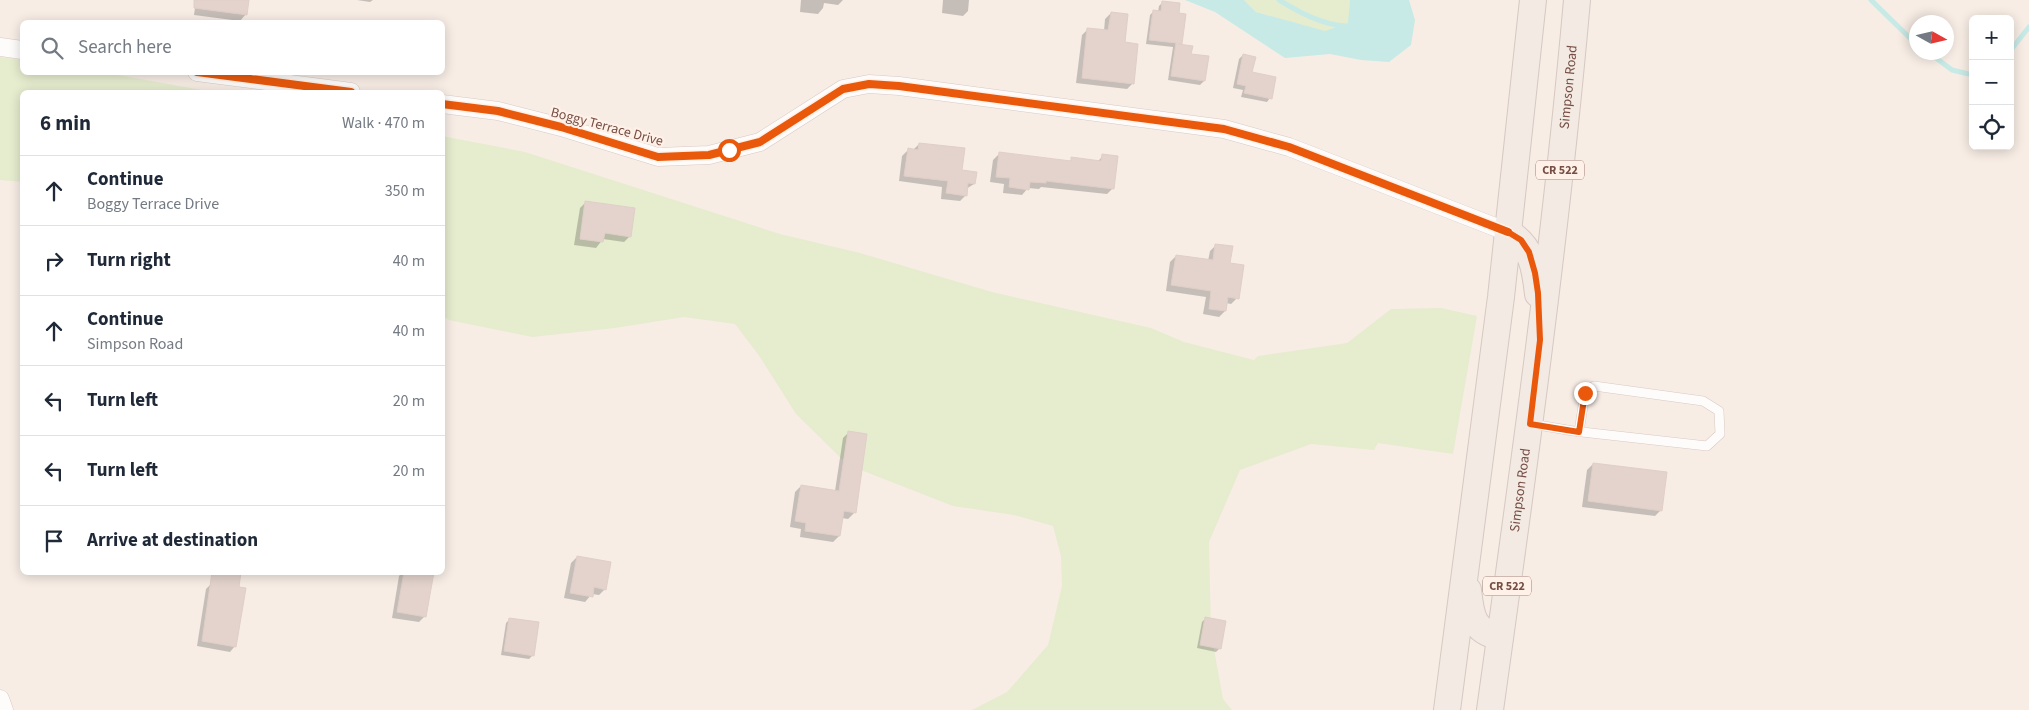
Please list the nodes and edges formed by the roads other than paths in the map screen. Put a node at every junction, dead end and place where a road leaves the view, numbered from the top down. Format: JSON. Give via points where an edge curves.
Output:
{"nodes":[{"id":1,"x":1533,"y":0,"type":"edge"},
{"id":2,"x":1577,"y":0,"type":"edge"},
{"id":3,"x":0,"y":47,"type":"edge"},
{"id":4,"x":20,"y":50,"type":"edge"},
{"id":5,"x":220,"y":75,"type":"edge"},
{"id":6,"x":336,"y":90,"type":"edge"},
{"id":7,"x":445,"y":104,"type":"edge"},
{"id":8,"x":1508,"y":232,"type":"junction"},
{"id":9,"x":1540,"y":340,"type":"junction"},
{"id":10,"x":1530,"y":424,"type":"junction"},
{"id":11,"x":1579,"y":432,"type":"junction"},
{"id":12,"x":1466,"y":570,"type":"junction"},
{"id":13,"x":1500,"y":637,"type":"junction"},
{"id":14,"x":0,"y":699,"type":"edge"},
{"id":15,"x":4,"y":710,"type":"edge"},
{"id":16,"x":1447,"y":710,"type":"edge"},
{"id":17,"x":1490,"y":710,"type":"edge"}],
"edges":[{"from":1,"to":8,"type":"main road","number":"CR 522"},
{"from":2,"to":9,"type":"main road","name":"Simpson Road","number":"CR 522"},
{"from":3,"to":4,"type":"street"},
{"from":5,"to":6,"type":"street"},
{"from":7,"to":8,"type":"street","name":"Boggy Terrace Drive","via":[[498,111],[658,157],[709,155],[760,142],[843,89],[869,84],[899,86],[1224,129],[1289,147]]},
{"from":8,"to":9,"type":"main road","via":[[1521,240],[1529,252],[1535,273]]},
{"from":8,"to":12,"type":"main road","number":"CR 522"},
{"from":9,"to":10,"type":"main road","name":"Simpson Road","number":"CR 522"},
{"from":10,"to":11,"type":"lane"},
{"from":10,"to":13,"type":"main road","name":"Simpson Road","number":"CR 522"},
{"from":11,"to":11,"type":"lane","via":[[1707,446],[1720,434],[1719,411],[1703,401],[1594,386],[1585,393]]},
{"from":12,"to":13,"type":"main road","via":[[1474,620],[1479,629]]},
{"from":12,"to":16,"type":"main road","number":"CR 522"},
{"from":13,"to":17,"type":"main road","name":"Simpson Road","number":"CR 522"},
{"from":14,"to":15,"type":"street"}]}
